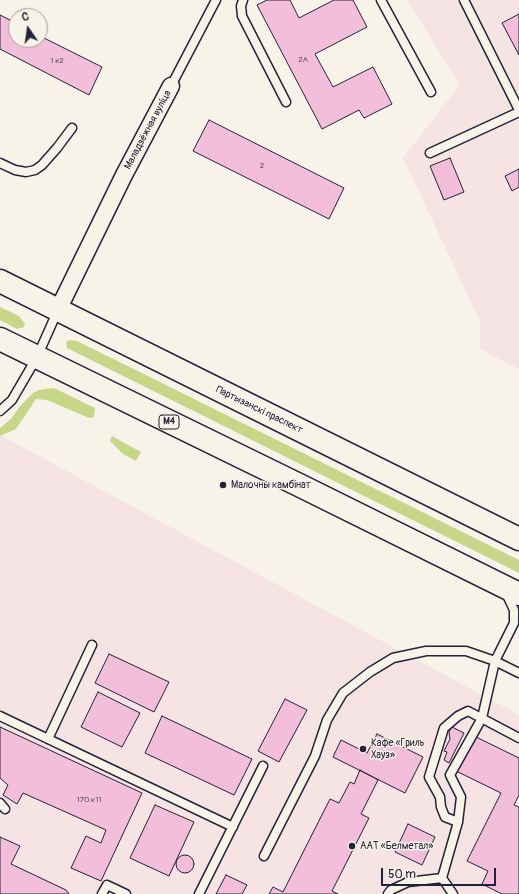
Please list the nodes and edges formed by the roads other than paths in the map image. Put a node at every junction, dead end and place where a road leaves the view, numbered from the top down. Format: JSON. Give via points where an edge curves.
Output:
{"nodes":[{"id":1,"x":216,"y":0,"type":"edge"},
{"id":2,"x":243,"y":0,"type":"edge"},
{"id":3,"x":381,"y":0,"type":"edge"},
{"id":4,"x":464,"y":0,"type":"edge"},
{"id":5,"x":171,"y":86,"type":"joint"},
{"id":6,"x":431,"y":92,"type":"dead end"},
{"id":7,"x":286,"y":102,"type":"dead end"},
{"id":8,"x":519,"y":111,"type":"edge"},
{"id":9,"x":72,"y":128,"type":"dead end"},
{"id":10,"x":430,"y":153,"type":"dead end"},
{"id":11,"x":0,"y":163,"type":"edge"},
{"id":12,"x":0,"y":281,"type":"edge"},
{"id":13,"x":58,"y":310,"type":"junction"},
{"id":14,"x":0,"y":339,"type":"edge"},
{"id":15,"x":37,"y":357,"type":"junction"},
{"id":16,"x":0,"y":411,"type":"edge"},
{"id":17,"x":519,"y":539,"type":"edge"},
{"id":18,"x":510,"y":590,"type":"edge"},
{"id":19,"x":516,"y":622,"type":"edge"},
{"id":20,"x":92,"y":645,"type":"dead end"},
{"id":21,"x":495,"y":661,"type":"junction"},
{"id":22,"x":519,"y":673,"type":"edge"},
{"id":23,"x":0,"y":716,"type":"edge"},
{"id":24,"x":482,"y":718,"type":"junction"},
{"id":25,"x":519,"y":738,"type":"edge"},
{"id":26,"x":48,"y":739,"type":"junction"},
{"id":27,"x":263,"y":766,"type":"dead end"},
{"id":28,"x":458,"y":822,"type":"junction"},
{"id":29,"x":233,"y":827,"type":"junction"},
{"id":30,"x":264,"y":856,"type":"dead end"},
{"id":31,"x":442,"y":878,"type":"junction"},
{"id":32,"x":102,"y":894,"type":"edge"},
{"id":33,"x":126,"y":894,"type":"edge"},
{"id":34,"x":199,"y":894,"type":"edge"},
{"id":35,"x":388,"y":894,"type":"edge"},
{"id":36,"x":453,"y":894,"type":"edge"}],
"edges":[{"from":1,"to":5,"type":"lane"},
{"from":2,"to":7,"type":"lane","via":[[242,16]]},
{"from":3,"to":6,"type":"lane"},
{"from":4,"to":8,"type":"lane"},
{"from":5,"to":13,"type":"street","name":"Маладзёжная вуліца"},
{"from":8,"to":10,"type":"lane"},
{"from":9,"to":11,"type":"lane","via":[[47,160],[35,170],[15,170]]},
{"from":12,"to":13,"type":"highway","name":"Партызанскі праспект"},
{"from":13,"to":15,"type":"lane"},
{"from":13,"to":17,"type":"highway","name":"Партызанскі праспект"},
{"from":14,"to":15,"type":"highway","number":"М4"},
{"from":15,"to":16,"type":"lane","via":[[12,400]]},
{"from":15,"to":18,"type":"highway","number":"М4"},
{"from":18,"to":19,"type":"lane"},
{"from":19,"to":21,"type":"lane"},
{"from":20,"to":26,"type":"lane"},
{"from":21,"to":22,"type":"lane"},
{"from":21,"to":24,"type":"lane"},
{"from":21,"to":30,"type":"lane","via":[[466,651],[426,651],[393,658],[343,693],[327,720],[315,756]]},
{"from":23,"to":26,"type":"lane"},
{"from":24,"to":25,"type":"lane"},
{"from":24,"to":28,"type":"lane","via":[[450,775],[461,797]]},
{"from":24,"to":28,"type":"lane","via":[[468,711],[444,728],[429,777],[440,797],[445,817]]},
{"from":26,"to":29,"type":"lane"},
{"from":27,"to":29,"type":"lane"},
{"from":28,"to":31,"type":"lane"},
{"from":29,"to":34,"type":"lane"},
{"from":31,"to":35,"type":"lane","via":[[408,882]]},
{"from":31,"to":36,"type":"lane"},
{"from":32,"to":33,"type":"lane","via":[[107,885]]}]}
